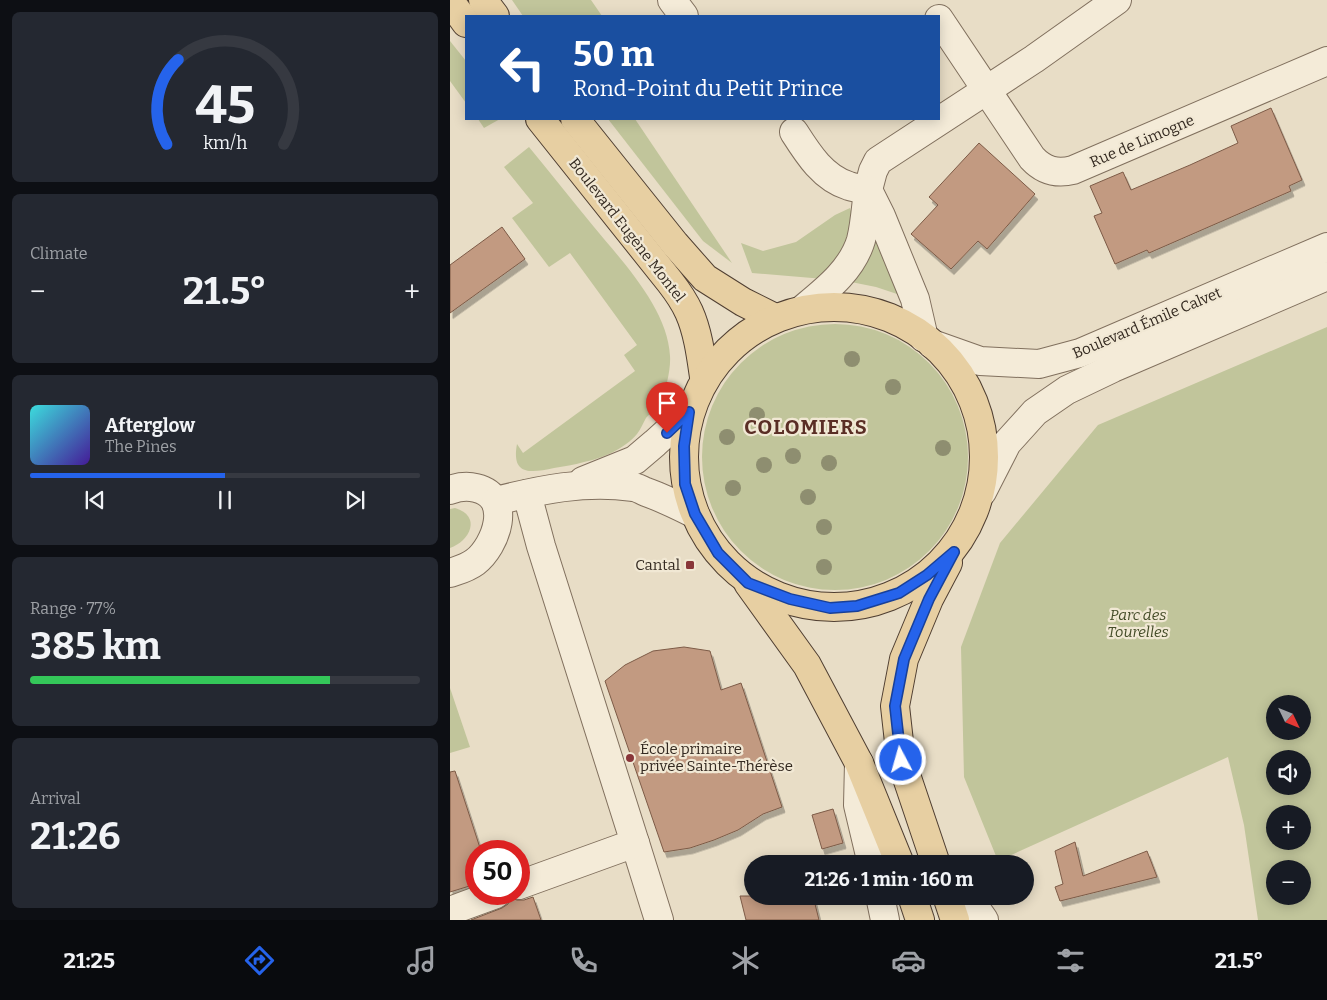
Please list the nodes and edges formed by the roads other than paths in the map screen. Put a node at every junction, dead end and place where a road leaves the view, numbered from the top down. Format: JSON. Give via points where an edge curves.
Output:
{"nodes":[{"id":1,"x":483,"y":0,"type":"edge"},
{"id":2,"x":672,"y":0,"type":"edge"},
{"id":3,"x":926,"y":0,"type":"edge"},
{"id":4,"x":1117,"y":0,"type":"edge"},
{"id":5,"x":450,"y":1,"type":"edge"},
{"id":6,"x":494,"y":15,"type":"edge"},
{"id":7,"x":683,"y":15,"type":"edge"},
{"id":8,"x":937,"y":15,"type":"edge"},
{"id":9,"x":940,"y":20,"type":"edge"},
{"id":10,"x":465,"y":22,"type":"edge"},
{"id":11,"x":1327,"y":61,"type":"edge"},
{"id":12,"x":986,"y":90,"type":"junction"},
{"id":13,"x":541,"y":120,"type":"edge"},
{"id":14,"x":576,"y":120,"type":"edge"},
{"id":15,"x":794,"y":132,"type":"dead end"},
{"id":16,"x":868,"y":190,"type":"junction"},
{"id":17,"x":1327,"y":247,"type":"edge"},
{"id":18,"x":1327,"y":276,"type":"edge"},
{"id":19,"x":804,"y":309,"type":"junction"},
{"id":20,"x":773,"y":317,"type":"junction"},
{"id":21,"x":928,"y":341,"type":"junction"},
{"id":22,"x":704,"y":378,"type":"junction"},
{"id":23,"x":689,"y":412,"type":"junction"},
{"id":24,"x":573,"y":486,"type":"junction"},
{"id":25,"x":450,"y":490,"type":"edge"},
{"id":26,"x":982,"y":492,"type":"junction"},
{"id":27,"x":527,"y":494,"type":"junction"},
{"id":28,"x":496,"y":501,"type":"junction"},
{"id":29,"x":695,"y":514,"type":"junction"},
{"id":30,"x":954,"y":552,"type":"junction"},
{"id":31,"x":450,"y":573,"type":"edge"},
{"id":32,"x":748,"y":583,"type":"junction"},
{"id":33,"x":860,"y":763,"type":"junction"},
{"id":34,"x":635,"y":843,"type":"junction"},
{"id":35,"x":870,"y":855,"type":"edge"},
{"id":36,"x":896,"y":855,"type":"edge"},
{"id":37,"x":933,"y":855,"type":"edge"},
{"id":38,"x":530,"y":881,"type":"edge"},
{"id":39,"x":466,"y":905,"type":"edge"},
{"id":40,"x":882,"y":905,"type":"edge"},
{"id":41,"x":915,"y":905,"type":"edge"},
{"id":42,"x":950,"y":905,"type":"edge"},
{"id":43,"x":972,"y":905,"type":"edge"},
{"id":44,"x":450,"y":911,"type":"edge"},
{"id":45,"x":659,"y":920,"type":"edge"},
{"id":46,"x":885,"y":920,"type":"edge"},
{"id":47,"x":920,"y":920,"type":"edge"},
{"id":48,"x":955,"y":920,"type":"edge"},
{"id":49,"x":984,"y":920,"type":"edge"}],
"edges":[{"from":1,"to":6,"type":"main road"},
{"from":2,"to":7,"type":"street"},
{"from":3,"to":8,"type":"street","name":"Rue de Limogne"},
{"from":4,"to":12,"type":"street"},
{"from":5,"to":10,"type":"main road"},
{"from":9,"to":12,"type":"street","name":"Rue de Limogne"},
{"from":11,"to":12,"type":"street","name":"Rue de Limogne","via":[[1064,172],[1046,169],[1037,163]]},
{"from":12,"to":16,"type":"street","via":[[878,161]]},
{"from":13,"to":22,"type":"main road","name":"Boulevard Eugène Montel","via":[[682,298],[695,331]]},
{"from":14,"to":20,"type":"main road","name":"Boulevard Eugène Montel","via":[[705,278]]},
{"from":15,"to":16,"type":"street","via":[[828,176],[848,186]]},
{"from":16,"to":19,"type":"street","via":[[861,241],[854,256],[834,282]]},
{"from":16,"to":21,"type":"street","via":[[915,299]]},
{"from":17,"to":21,"type":"street","name":"Boulevard Émile Calvet","via":[[1080,353],[1040,364],[980,361]]},
{"from":18,"to":26,"type":"street","name":"Boulevard Émile Calvet","via":[[1067,390],[1035,412],[1006,443]]},
{"from":19,"to":20,"type":"main road"},
{"from":19,"to":21,"type":"main road","via":[[833,306],[870,312],[898,322]]},
{"from":20,"to":22,"type":"main road","via":[[731,345]]},
{"from":21,"to":26,"type":"main road","via":[[957,372],[975,402],[985,459]]},
{"from":22,"to":23,"type":"main road"},
{"from":23,"to":24,"type":"street","via":[[635,460]]},
{"from":23,"to":29,"type":"main road","via":[[684,446],[685,484]]},
{"from":24,"to":27,"type":"street"},
{"from":24,"to":29,"type":"street","via":[[633,487]]},
{"from":25,"to":28,"type":"street","via":[[464,487],[480,489]]},
{"from":26,"to":30,"type":"main road"},
{"from":27,"to":28,"type":"street"},
{"from":27,"to":34,"type":"street"},
{"from":28,"to":31,"type":"street","via":[[496,530],[488,547],[476,561]]},
{"from":29,"to":32,"type":"main road","via":[[718,553]]},
{"from":30,"to":32,"type":"main road","via":[[899,593],[857,606],[830,608],[790,599]]},
{"from":30,"to":37,"type":"main road","via":[[929,599],[904,659],[895,706],[901,760]]},
{"from":32,"to":33,"type":"main road","via":[[807,666]]},
{"from":33,"to":35,"type":"street","via":[[858,805]]},
{"from":33,"to":36,"type":"main road"},
{"from":34,"to":38,"type":"street"},
{"from":34,"to":45,"type":"street"},
{"from":39,"to":44,"type":"street"},
{"from":40,"to":46,"type":"street"},
{"from":41,"to":47,"type":"main road"},
{"from":42,"to":48,"type":"main road"},
{"from":43,"to":49,"type":"street"}]}
